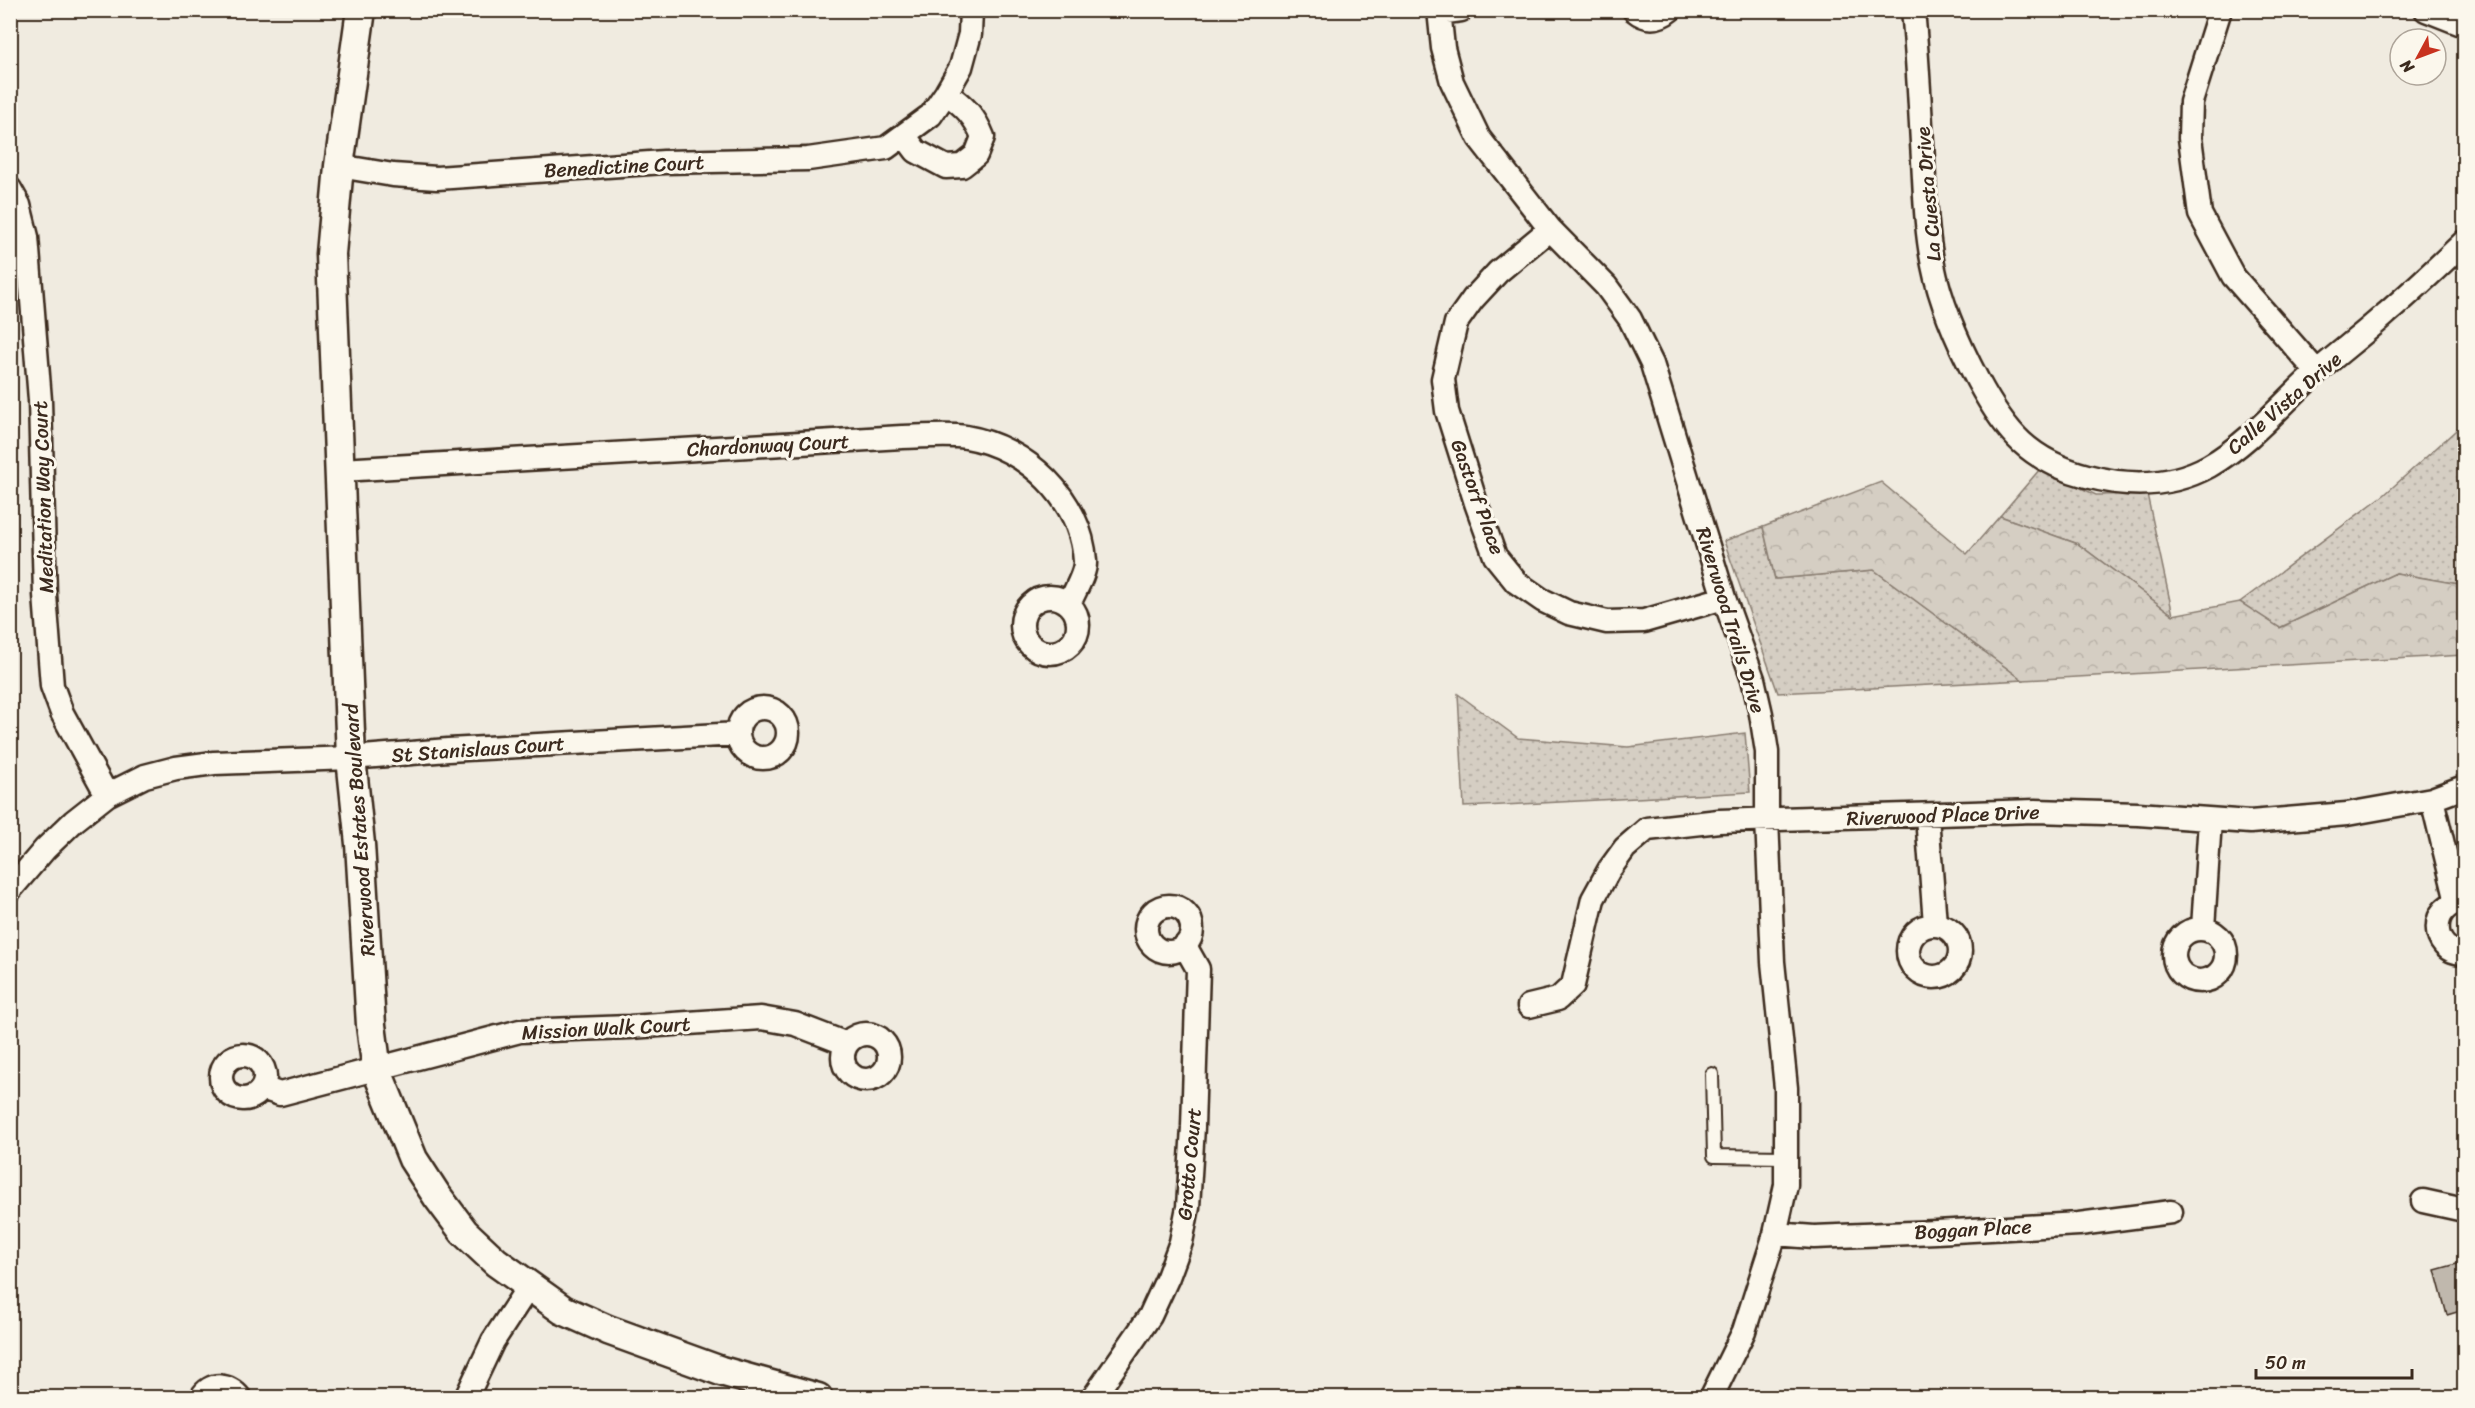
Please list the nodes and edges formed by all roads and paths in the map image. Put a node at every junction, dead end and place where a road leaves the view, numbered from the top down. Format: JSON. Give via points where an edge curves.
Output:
{"nodes":[{"id":1,"x":361,"y":10,"type":"edge"},
{"id":2,"x":971,"y":10,"type":"edge"},
{"id":3,"x":1634,"y":10,"type":"edge"},
{"id":4,"x":1670,"y":10,"type":"edge"},
{"id":5,"x":1913,"y":10,"type":"edge"},
{"id":6,"x":2220,"y":10,"type":"edge"},
{"id":7,"x":2426,"y":10,"type":"edge"},
{"id":8,"x":1446,"y":11,"type":"edge"},
{"id":9,"x":2464,"y":25,"type":"edge"},
{"id":10,"x":946,"y":93,"type":"junction"},
{"id":11,"x":904,"y":135,"type":"junction"},
{"id":12,"x":339,"y":166,"type":"junction"},
{"id":13,"x":10,"y":189,"type":"edge"},
{"id":14,"x":1550,"y":229,"type":"junction"},
{"id":15,"x":2464,"y":242,"type":"edge"},
{"id":16,"x":2317,"y":372,"type":"junction"},
{"id":17,"x":341,"y":470,"type":"junction"},
{"id":18,"x":2069,"y":471,"type":"joint"},
{"id":19,"x":1724,"y":598,"type":"junction"},
{"id":20,"x":1069,"y":604,"type":"dead end"},
{"id":21,"x":738,"y":734,"type":"dead end"},
{"id":22,"x":351,"y":758,"type":"junction"},
{"id":23,"x":2464,"y":787,"type":"edge"},
{"id":24,"x":107,"y":795,"type":"junction"},
{"id":25,"x":2432,"y":799,"type":"junction"},
{"id":26,"x":1927,"y":816,"type":"junction"},
{"id":27,"x":1767,"y":819,"type":"junction"},
{"id":28,"x":2210,"y":820,"type":"junction"},
{"id":29,"x":10,"y":890,"type":"edge"},
{"id":30,"x":2461,"y":902,"type":"edge"},
{"id":31,"x":1935,"y":924,"type":"dead end"},
{"id":32,"x":2203,"y":928,"type":"dead end"},
{"id":33,"x":1185,"y":946,"type":"dead end"},
{"id":34,"x":2464,"y":953,"type":"edge"},
{"id":35,"x":1529,"y":1006,"type":"dead end"},
{"id":36,"x":847,"y":1044,"type":"dead end"},
{"id":37,"x":376,"y":1071,"type":"junction"},
{"id":38,"x":1712,"y":1074,"type":"dead end"},
{"id":39,"x":262,"y":1088,"type":"dead end"},
{"id":40,"x":1785,"y":1157,"type":"junction"},
{"id":41,"x":2423,"y":1201,"type":"dead end"},
{"id":42,"x":2464,"y":1210,"type":"edge"},
{"id":43,"x":2171,"y":1212,"type":"dead end"},
{"id":44,"x":1775,"y":1234,"type":"junction"},
{"id":45,"x":529,"y":1286,"type":"junction"},
{"id":46,"x":201,"y":1398,"type":"edge"},
{"id":47,"x":240,"y":1398,"type":"edge"},
{"id":48,"x":466,"y":1398,"type":"edge"},
{"id":49,"x":818,"y":1398,"type":"edge"},
{"id":50,"x":1093,"y":1398,"type":"edge"},
{"id":51,"x":1711,"y":1398,"type":"edge"}],
"edges":[{"from":1,"to":12,"type":"street","name":"Riverwood Estates Boulevard"},
{"from":2,"to":10,"type":"street","name":"Benedictine Court","via":[[970,34],[961,67]]},
{"from":3,"to":4,"type":"street","via":[[1653,19]]},
{"from":5,"to":18,"type":"street","name":"La Cuesta Drive","via":[[1926,215],[1933,266],[1944,306],[1959,346],[2005,424],[2044,461]]},
{"from":6,"to":16,"type":"street","via":[[2191,102],[2190,138],[2200,214],[2233,276]]},
{"from":7,"to":9,"type":"street"},
{"from":8,"to":14,"type":"street","name":"Riverwood Trails Drive","via":[[1443,48],[1465,112],[1479,138]]},
{"from":10,"to":11,"type":"street","name":"Benedictine Court","via":[[931,115]]},
{"from":10,"to":11,"type":"street","via":[[976,120],[983,137],[976,155],[962,166],[946,167],[916,151]]},
{"from":11,"to":12,"type":"street","name":"Benedictine Court","via":[[886,148],[808,159],[664,162],[437,178]]},
{"from":12,"to":17,"type":"street","name":"Riverwood Estates Boulevard","via":[[331,254]]},
{"from":13,"to":24,"type":"street","name":"Meditation Way Court","via":[[20,206],[29,260],[40,400],[45,595],[52,686],[62,713]]},
{"from":14,"to":19,"type":"street","name":"Riverwood Trails Drive","via":[[1605,286],[1630,319],[1652,364]]},
{"from":14,"to":19,"type":"street","name":"Gastorf Place","via":[[1498,272],[1473,299],[1456,323],[1443,379],[1448,411],[1496,556],[1516,582],[1542,600],[1569,613],[1607,622],[1644,621]]},
{"from":15,"to":16,"type":"street","name":"Calle Vista Drive"},
{"from":16,"to":18,"type":"street","name":"Calle Vista Drive","via":[[2239,446],[2208,466],[2175,480],[2140,484],[2101,480]]},
{"from":17,"to":20,"type":"street","name":"Chardonway Court","via":[[890,438],[966,437],[991,444],[1029,466],[1056,488],[1068,507],[1080,534],[1086,563]]},
{"from":17,"to":22,"type":"street","name":"Riverwood Estates Boulevard"},
{"from":19,"to":27,"type":"street","name":"Riverwood Trails Drive","via":[[1753,679],[1761,714],[1767,752]]},
{"from":21,"to":22,"type":"street","name":"St Stanislaus Court"},
{"from":22,"to":24,"type":"street","name":"St Stanislaus Court","via":[[186,767],[145,776]]},
{"from":22,"to":37,"type":"street","name":"Riverwood Estates Boulevard"},
{"from":23,"to":25,"type":"street","name":"Riverwood Place Drive"},
{"from":24,"to":29,"type":"street","name":"St Stanislaus Court","via":[[45,849]]},
{"from":25,"to":28,"type":"street","name":"Riverwood Place Drive","via":[[2297,819]]},
{"from":25,"to":30,"type":"street"},
{"from":26,"to":27,"type":"street","name":"Riverwood Place Drive"},
{"from":26,"to":28,"type":"street","name":"Riverwood Place Drive","via":[[2035,811]]},
{"from":26,"to":31,"type":"street"},
{"from":27,"to":35,"type":"street","name":"Riverwood Place Drive","via":[[1647,829],[1609,870],[1593,899],[1574,985],[1558,999]]},
{"from":27,"to":40,"type":"street","name":"Riverwood Trails Drive","via":[[1773,962],[1786,1088]]},
{"from":28,"to":32,"type":"street"},
{"from":30,"to":34,"type":"street","via":[[2441,913],[2437,933],[2448,949]]},
{"from":33,"to":50,"type":"street","name":"Grotto Court","via":[[1198,969],[1188,1207],[1181,1242],[1149,1316]]},
{"from":36,"to":37,"type":"street","name":"Mission Walk Court","via":[[795,1024],[761,1018],[520,1031]]},
{"from":37,"to":39,"type":"street","name":"Mission Walk Court","via":[[280,1095]]},
{"from":37,"to":45,"type":"street","name":"Riverwood Estates Boulevard","via":[[413,1159],[437,1196],[464,1232]]},
{"from":38,"to":40,"type":"lane","via":[[1714,1156]]},
{"from":40,"to":44,"type":"street","name":"Riverwood Trails Drive","via":[[1786,1185]]},
{"from":41,"to":42,"type":"street"},
{"from":43,"to":44,"type":"street","name":"Boggan Place","via":[[2079,1224],[1936,1232],[1814,1237]]},
{"from":44,"to":51,"type":"street","name":"Riverwood Trails Drive","via":[[1744,1331]]},
{"from":45,"to":48,"type":"street","via":[[493,1341]]},
{"from":45,"to":49,"type":"street","name":"Riverwood Estates Boulevard","via":[[563,1310],[608,1330],[721,1371]]},
{"from":46,"to":47,"type":"street","via":[[218,1386],[235,1391]]}]}
